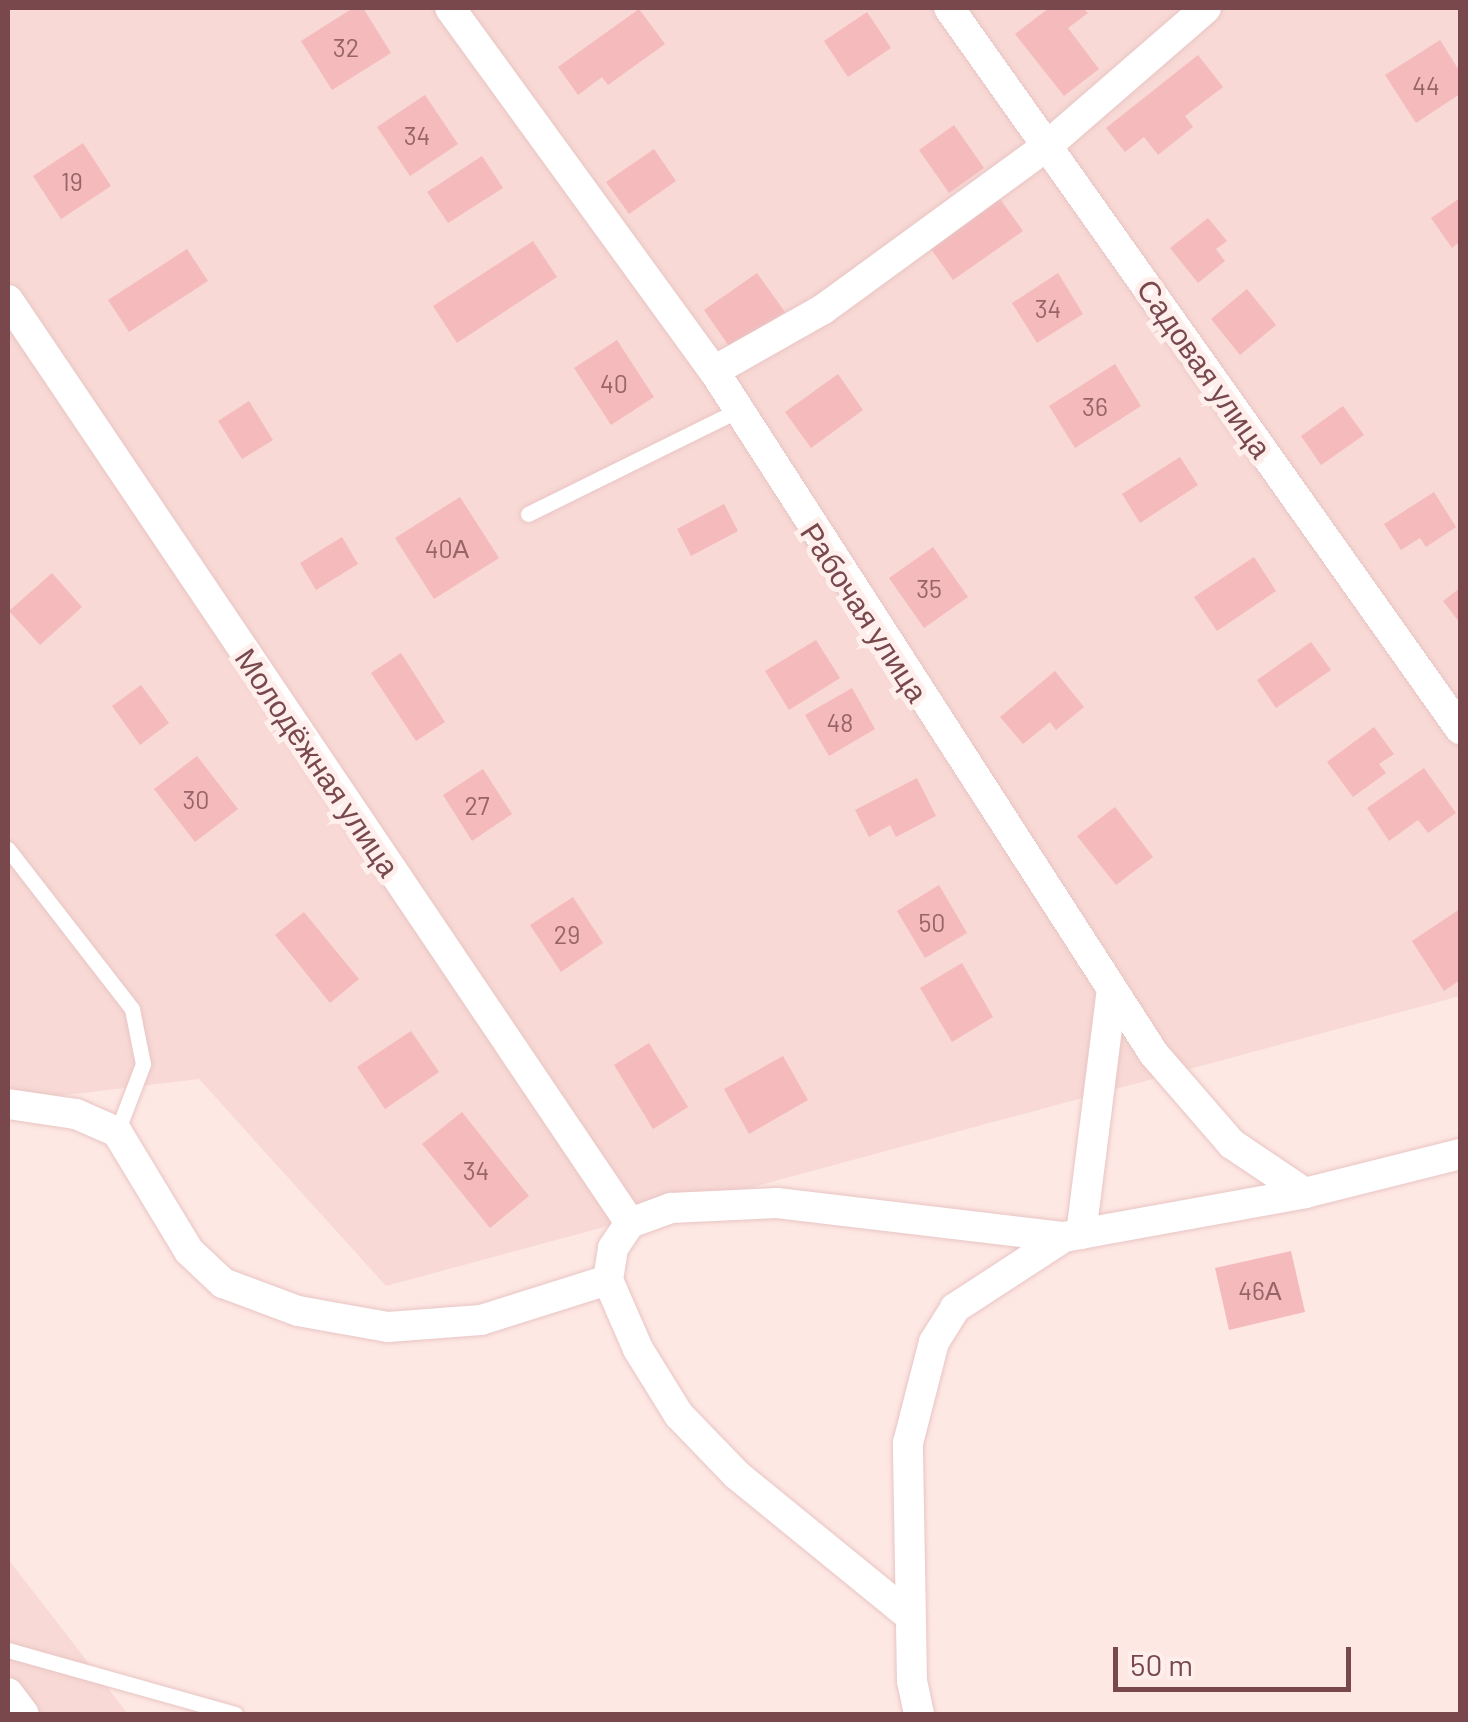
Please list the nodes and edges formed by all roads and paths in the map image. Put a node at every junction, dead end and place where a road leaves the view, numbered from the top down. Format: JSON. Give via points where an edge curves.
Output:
{"nodes":[{"id":1,"x":450,"y":8,"type":"edge"},
{"id":2,"x":949,"y":8,"type":"edge"},
{"id":3,"x":1206,"y":8,"type":"edge"},
{"id":4,"x":1048,"y":146,"type":"junction"},
{"id":5,"x":8,"y":300,"type":"edge"},
{"id":6,"x":714,"y":371,"type":"junction"},
{"id":7,"x":734,"y":412,"type":"junction"},
{"id":8,"x":528,"y":514,"type":"dead end"},
{"id":9,"x":1460,"y":729,"type":"edge"},
{"id":10,"x":8,"y":849,"type":"edge"},
{"id":11,"x":1112,"y":990,"type":"junction"},
{"id":12,"x":8,"y":1104,"type":"edge"},
{"id":13,"x":117,"y":1132,"type":"junction"},
{"id":14,"x":1460,"y":1154,"type":"edge"},
{"id":15,"x":1305,"y":1193,"type":"junction"},
{"id":16,"x":630,"y":1223,"type":"junction"},
{"id":17,"x":1072,"y":1236,"type":"junction"},
{"id":18,"x":608,"y":1280,"type":"junction"},
{"id":19,"x":910,"y":1616,"type":"junction"},
{"id":20,"x":8,"y":1650,"type":"edge"},
{"id":21,"x":8,"y":1693,"type":"edge"},
{"id":22,"x":912,"y":1708,"type":"edge"},
{"id":23,"x":24,"y":1714,"type":"edge"},
{"id":24,"x":235,"y":1714,"type":"edge"}],
"edges":[{"from":1,"to":6,"type":"street","name":"Рабочая улица"},
{"from":2,"to":4,"type":"street","name":"Садовая улица"},
{"from":3,"to":4,"type":"street"},
{"from":4,"to":6,"type":"street","via":[[822,310]]},
{"from":4,"to":9,"type":"street","name":"Садовая улица"},
{"from":5,"to":16,"type":"street","name":"Молодёжная улица"},
{"from":6,"to":7,"type":"street","name":"Рабочая улица"},
{"from":7,"to":8,"type":"lane"},
{"from":7,"to":11,"type":"street","name":"Рабочая улица"},
{"from":10,"to":13,"type":"lane","via":[[132,1009],[142,1064]]},
{"from":11,"to":15,"type":"street","name":"Рабочая улица","via":[[1154,1054],[1232,1144]]},
{"from":11,"to":17,"type":"street"},
{"from":12,"to":13,"type":"street","via":[[76,1114]]},
{"from":13,"to":18,"type":"street","via":[[189,1251],[223,1283],[298,1311],[388,1327],[481,1320]]},
{"from":14,"to":15,"type":"street"},
{"from":15,"to":17,"type":"street"},
{"from":16,"to":17,"type":"street","via":[[670,1208],[777,1203]]},
{"from":16,"to":18,"type":"street","via":[[614,1248]]},
{"from":17,"to":19,"type":"street","via":[[955,1308],[934,1342],[908,1443]]},
{"from":18,"to":19,"type":"street","via":[[638,1350],[678,1414],[737,1475]]},
{"from":19,"to":22,"type":"street"},
{"from":20,"to":24,"type":"lane"},
{"from":21,"to":23,"type":"street"}]}
